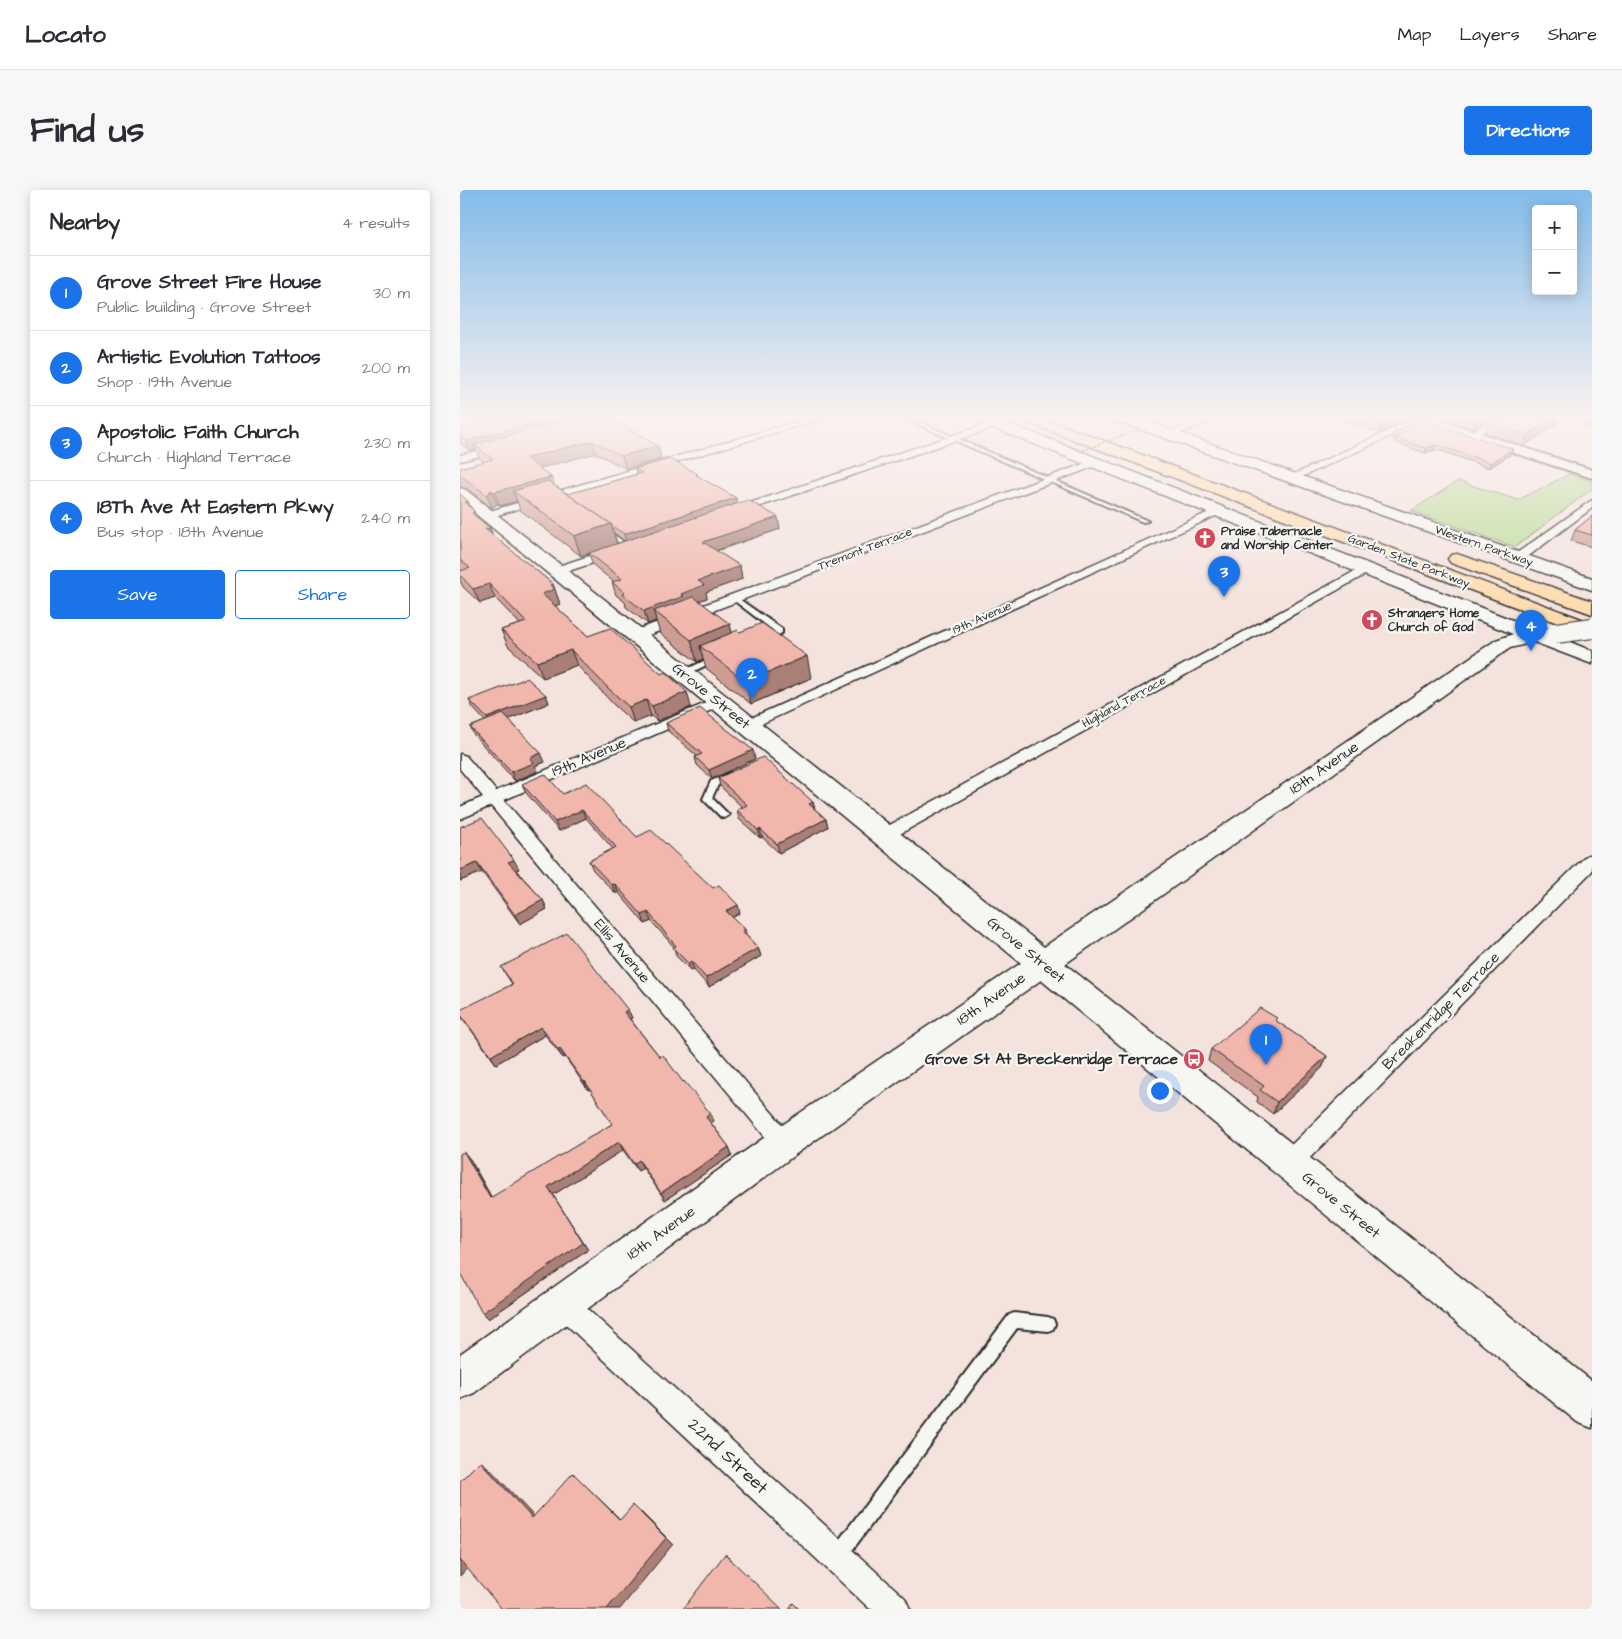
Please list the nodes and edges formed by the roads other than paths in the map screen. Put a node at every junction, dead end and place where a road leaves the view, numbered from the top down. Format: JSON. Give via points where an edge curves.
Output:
{"nodes":[{"id":1,"x":607,"y":484,"type":"edge"},
{"id":2,"x":815,"y":484,"type":"edge"},
{"id":3,"x":1028,"y":484,"type":"edge"},
{"id":4,"x":1059,"y":484,"type":"edge"},
{"id":5,"x":1149,"y":484,"type":"edge"},
{"id":6,"x":1206,"y":484,"type":"edge"},
{"id":7,"x":1309,"y":484,"type":"edge"},
{"id":8,"x":460,"y":493,"type":"edge"},
{"id":9,"x":1592,"y":503,"type":"edge"},
{"id":10,"x":1218,"y":511,"type":"junction"},
{"id":11,"x":488,"y":515,"type":"junction"},
{"id":12,"x":721,"y":516,"type":"edge"},
{"id":13,"x":1145,"y":521,"type":"dead end"},
{"id":14,"x":596,"y":524,"type":"edge"},
{"id":15,"x":633,"y":545,"type":"joint"},
{"id":16,"x":1443,"y":554,"type":"dead end"},
{"id":17,"x":1518,"y":558,"type":"junction"},
{"id":18,"x":1366,"y":569,"type":"junction"},
{"id":19,"x":556,"y":571,"type":"junction"},
{"id":20,"x":1592,"y":584,"type":"edge"},
{"id":21,"x":734,"y":598,"type":"junction"},
{"id":22,"x":1592,"y":608,"type":"edge"},
{"id":23,"x":1592,"y":629,"type":"edge"},
{"id":24,"x":636,"y":635,"type":"junction"},
{"id":25,"x":1546,"y":635,"type":"junction"},
{"id":26,"x":755,"y":642,"type":"edge"},
{"id":27,"x":722,"y":656,"type":"edge"},
{"id":28,"x":1592,"y":658,"type":"edge"},
{"id":29,"x":683,"y":674,"type":"junction"},
{"id":30,"x":718,"y":702,"type":"junction"},
{"id":31,"x":747,"y":725,"type":"junction"},
{"id":32,"x":460,"y":759,"type":"edge"},
{"id":33,"x":740,"y":771,"type":"edge"},
{"id":34,"x":493,"y":799,"type":"junction"},
{"id":35,"x":460,"y":813,"type":"edge"},
{"id":36,"x":724,"y":815,"type":"dead end"},
{"id":37,"x":883,"y":836,"type":"junction"},
{"id":38,"x":1592,"y":860,"type":"edge"},
{"id":39,"x":1042,"y":964,"type":"junction"},
{"id":40,"x":784,"y":1143,"type":"junction"},
{"id":41,"x":1289,"y":1163,"type":"junction"},
{"id":42,"x":563,"y":1304,"type":"junction"},
{"id":43,"x":1048,"y":1324,"type":"dead end"},
{"id":44,"x":460,"y":1379,"type":"edge"},
{"id":45,"x":1592,"y":1407,"type":"edge"},
{"id":46,"x":837,"y":1556,"type":"junction"},
{"id":47,"x":894,"y":1609,"type":"edge"}],
"edges":[{"from":1,"to":11,"type":"street"},
{"from":2,"to":12,"type":"street"},
{"from":3,"to":21,"type":"street","name":"Tremont Terrace"},
{"from":4,"to":13,"type":"lane"},
{"from":5,"to":10,"type":"main road"},
{"from":6,"to":23,"type":"highway","name":"Garden State Parkway"},
{"from":7,"to":17,"type":"main road","name":"Western Parkway"},
{"from":8,"to":11,"type":"main road","name":"Grove Street"},
{"from":9,"to":17,"type":"street"},
{"from":10,"to":18,"type":"main road"},
{"from":10,"to":31,"type":"street","name":"19th Avenue"},
{"from":11,"to":19,"type":"main road","name":"Grove Street"},
{"from":14,"to":15,"type":"lane"},
{"from":15,"to":19,"type":"street"},
{"from":16,"to":22,"type":"highway","name":"Garden State Parkway"},
{"from":17,"to":20,"type":"main road","name":"Western Parkway"},
{"from":18,"to":25,"type":"main road"},
{"from":18,"to":37,"type":"street","name":"Highland Terrace"},
{"from":19,"to":24,"type":"main road","name":"Grove Street"},
{"from":21,"to":24,"type":"street","name":"Tremont Terrace"},
{"from":21,"to":26,"type":"lane","via":[[779,632]]},
{"from":23,"to":25,"type":"main road","name":"18th Avenue","bridge":true},
{"from":24,"to":29,"type":"main road","name":"Grove Street"},
{"from":25,"to":28,"type":"main road"},
{"from":25,"to":39,"type":"main road","name":"18th Avenue","via":[[1502,644]]},
{"from":27,"to":29,"type":"lane"},
{"from":29,"to":30,"type":"main road","name":"Grove Street"},
{"from":30,"to":31,"type":"main road","name":"Grove Street"},
{"from":30,"to":34,"type":"street","name":"19th Avenue"},
{"from":31,"to":37,"type":"main road","name":"Grove Street","via":[[777,754]]},
{"from":32,"to":34,"type":"street","name":"Ellis Avenue"},
{"from":33,"to":36,"type":"lane","via":[[714,783],[707,798]]},
{"from":34,"to":35,"type":"street","name":"19th Avenue"},
{"from":34,"to":40,"type":"street","name":"Ellis Avenue"},
{"from":37,"to":39,"type":"main road","name":"Grove Street"},
{"from":38,"to":41,"type":"street","name":"Breakenridge Terrace"},
{"from":39,"to":40,"type":"main road","name":"18th Avenue"},
{"from":39,"to":41,"type":"main road","name":"Grove Street"},
{"from":40,"to":42,"type":"main road","name":"18th Avenue"},
{"from":41,"to":45,"type":"main road","name":"Grove Street"},
{"from":42,"to":44,"type":"main road","name":"18th Avenue"},
{"from":42,"to":46,"type":"street","name":"22nd Street"},
{"from":43,"to":46,"type":"lane","via":[[1014,1320]]},
{"from":46,"to":47,"type":"street","name":"22nd Street"}]}
